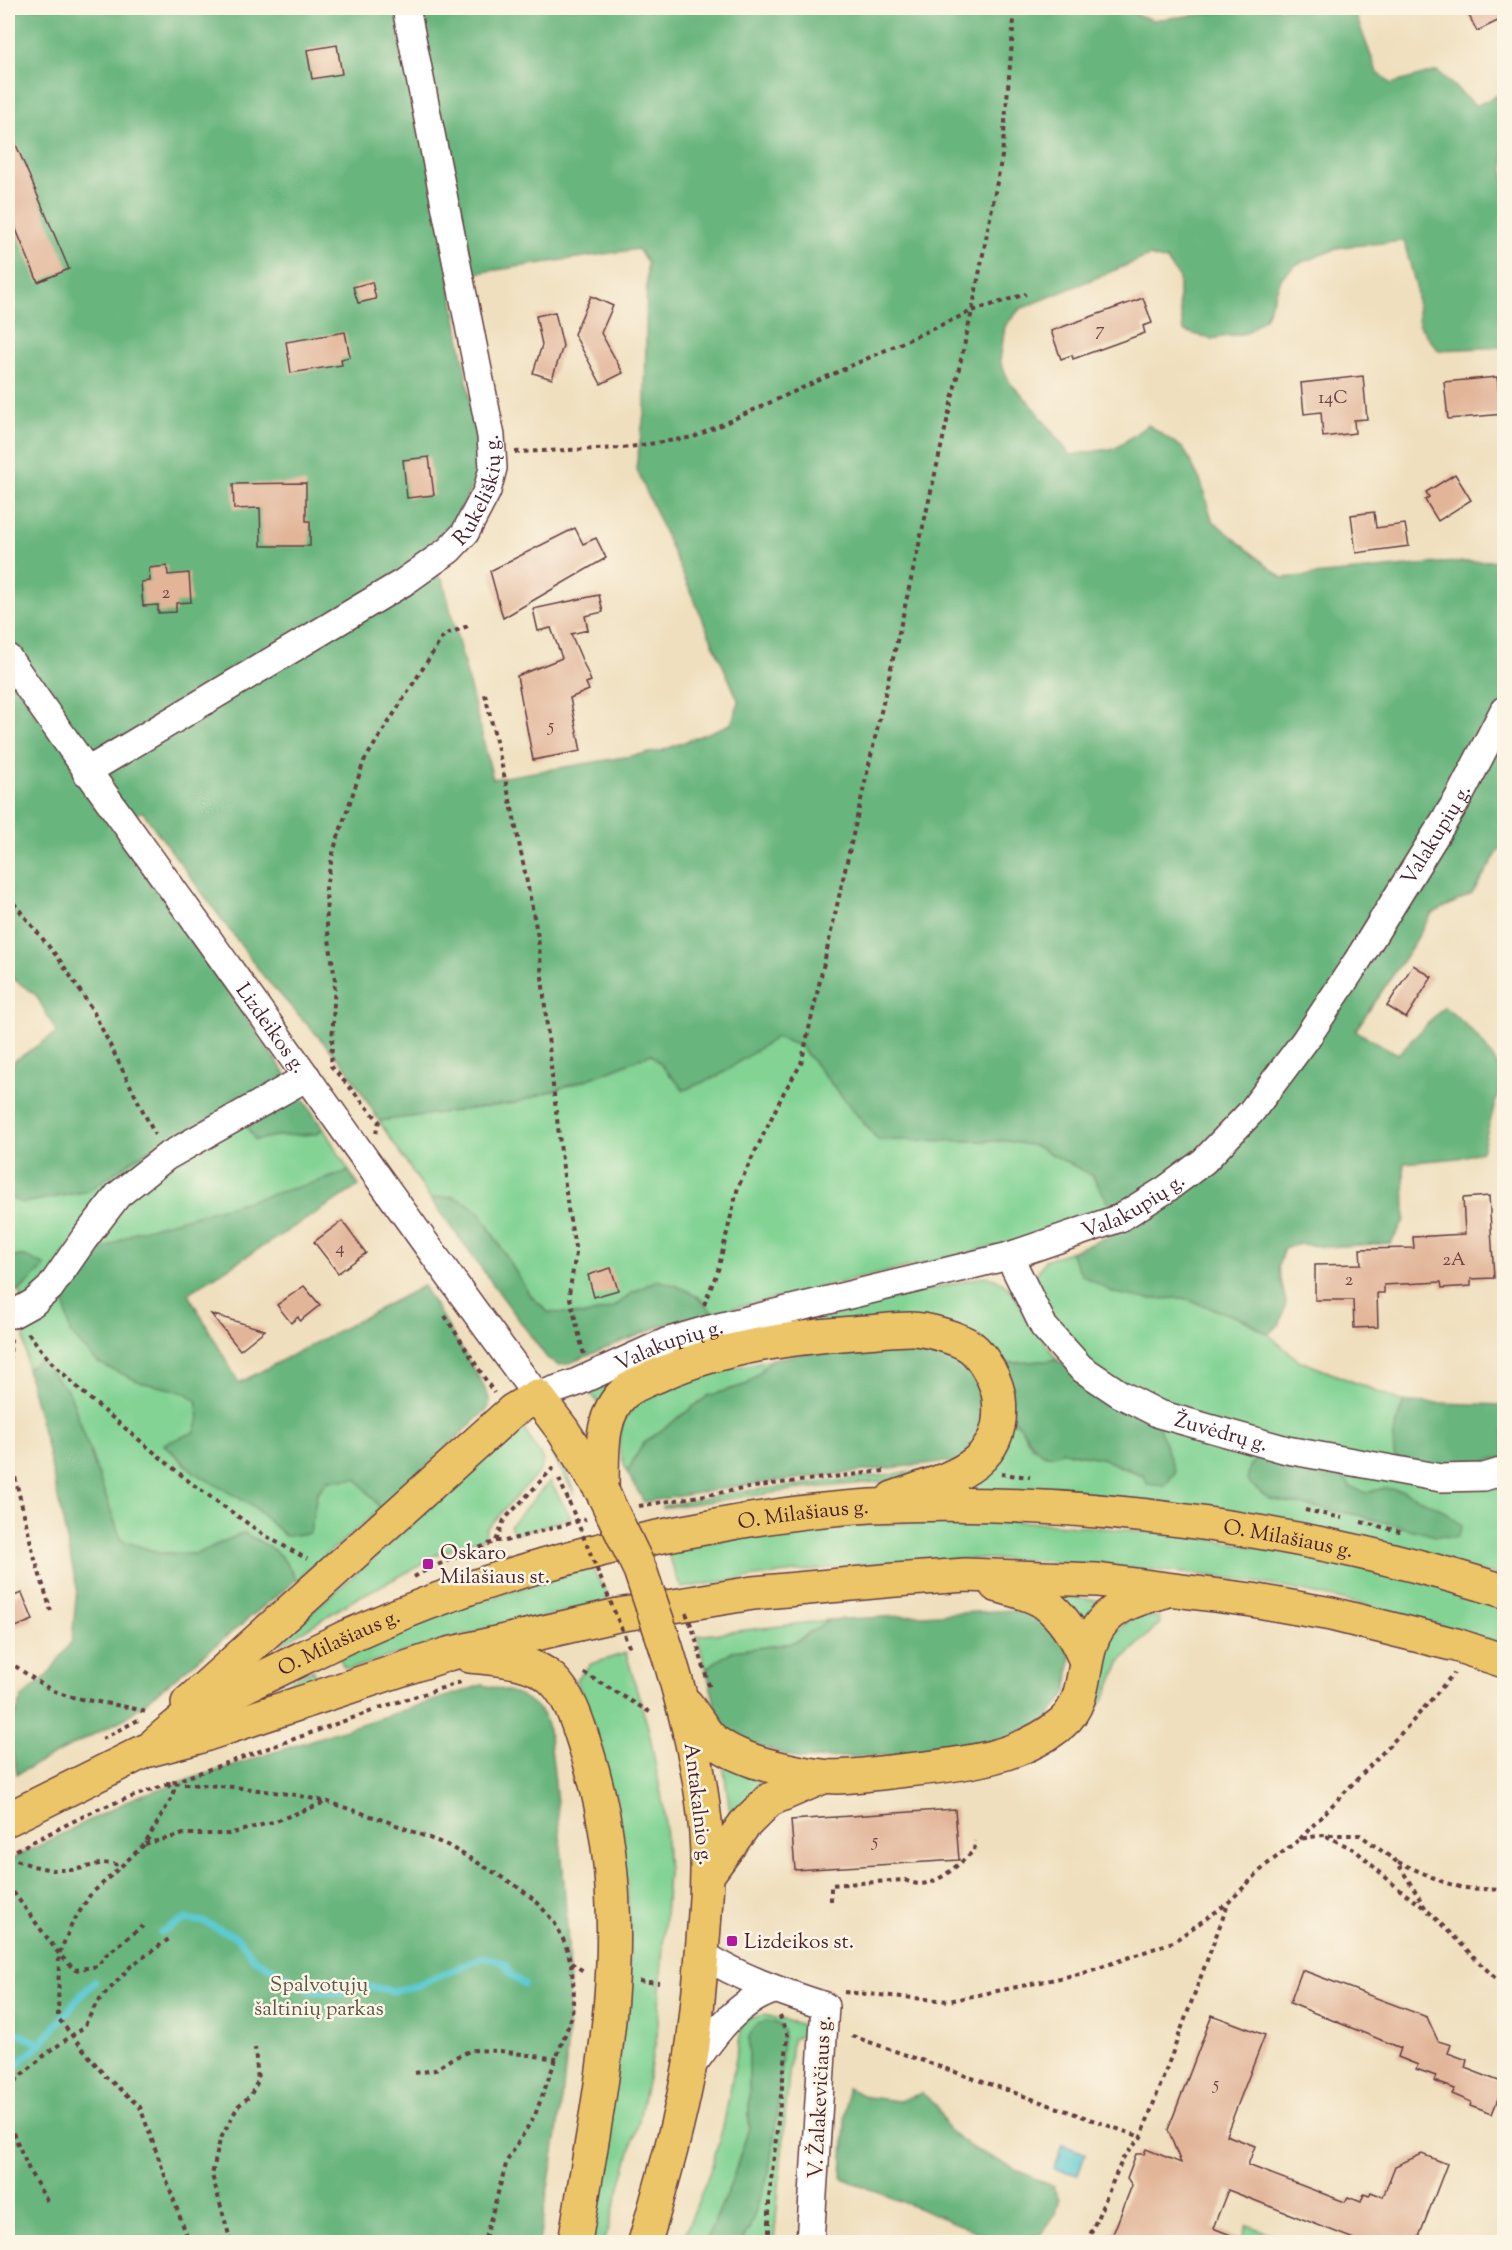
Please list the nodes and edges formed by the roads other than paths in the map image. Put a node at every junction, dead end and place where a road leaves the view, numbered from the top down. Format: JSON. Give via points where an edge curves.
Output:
{"nodes":[{"id":1,"x":406,"y":8,"type":"edge"},
{"id":2,"x":8,"y":658,"type":"edge"},
{"id":3,"x":1504,"y":710,"type":"edge"},
{"id":4,"x":86,"y":772,"type":"junction"},
{"id":5,"x":307,"y":1077,"type":"junction"},
{"id":6,"x":1009,"y":1256,"type":"junction"},
{"id":7,"x":10,"y":1313,"type":"edge"},
{"id":8,"x":693,"y":1347,"type":"junction"},
{"id":9,"x":537,"y":1396,"type":"junction"},
{"id":10,"x":1504,"y":1471,"type":"edge"},
{"id":11,"x":602,"y":1491,"type":"junction"},
{"id":12,"x":871,"y":1506,"type":"junction"},
{"id":13,"x":966,"y":1575,"type":"junction"},
{"id":14,"x":1168,"y":1589,"type":"junction"},
{"id":15,"x":1504,"y":1591,"type":"edge"},
{"id":16,"x":448,"y":1654,"type":"junction"},
{"id":17,"x":1085,"y":1659,"type":"junction"},
{"id":18,"x":1504,"y":1660,"type":"edge"},
{"id":19,"x":681,"y":1696,"type":"junction"},
{"id":20,"x":145,"y":1751,"type":"junction"},
{"id":21,"x":823,"y":1777,"type":"junction"},
{"id":22,"x":8,"y":1819,"type":"edge"},
{"id":23,"x":708,"y":1874,"type":"junction"},
{"id":24,"x":702,"y":1954,"type":"junction"},
{"id":25,"x":776,"y":2000,"type":"junction"},
{"id":26,"x":689,"y":2070,"type":"junction"},
{"id":27,"x":575,"y":2242,"type":"edge"},
{"id":28,"x":645,"y":2242,"type":"edge"},
{"id":29,"x":810,"y":2242,"type":"edge"}],
"edges":[{"from":1,"to":4,"type":"street","name":"Rukeliškių g.","via":[[484,400],[493,468],[487,491],[465,533],[449,550],[404,582]]},
{"from":2,"to":4,"type":"street","name":"Lizdeikos g."},
{"from":3,"to":6,"type":"street","name":"Valakupių g.","via":[[1459,797],[1381,924],[1306,1039],[1251,1112],[1204,1161],[1120,1218]]},
{"from":4,"to":5,"type":"street","name":"Lizdeikos g."},
{"from":5,"to":7,"type":"street","via":[[166,1158],[118,1195],[50,1288],[33,1303]]},
{"from":5,"to":9,"type":"street","name":"Lizdeikos g."},
{"from":6,"to":8,"type":"street","name":"Valakupių g.","via":[[772,1314]]},
{"from":6,"to":10,"type":"street","name":"Žuvėdrų g.","via":[[1044,1328],[1081,1368],[1159,1414],[1287,1450],[1441,1478],[1484,1477]]},
{"from":8,"to":9,"type":"street","name":"Valakupių g.","via":[[666,1342]]},
{"from":8,"to":11,"type":"main road","via":[[625,1393],[609,1414]]},
{"from":8,"to":12,"type":"main road","via":[[767,1344],[828,1334],[913,1329],[950,1337],[972,1347],[998,1387],[997,1432],[988,1452],[965,1472]]},
{"from":9,"to":11,"type":"main road","name":"Antakalnio g."},
{"from":9,"to":20,"type":"main road","via":[[512,1411],[182,1708]]},
{"from":11,"to":19,"type":"main road","name":"Antakalnio g.","bridge":true,"via":[[640,1570]]},
{"from":12,"to":15,"type":"main road","name":"O. Milašiaus g.","via":[[1094,1511],[1213,1525],[1368,1554]]},
{"from":12,"to":20,"type":"main road","name":"O. Milašiaus g.","via":[[774,1515],[676,1532],[494,1578],[382,1621],[242,1688],[196,1711]]},
{"from":13,"to":14,"type":"main road","name":"O. Milašiaus g.","via":[[1097,1580]]},
{"from":13,"to":16,"type":"main road","name":"O. Milašiaus g.","via":[[753,1593],[618,1615]]},
{"from":13,"to":17,"type":"main road","via":[[1044,1602],[1063,1620]]},
{"from":14,"to":17,"type":"main road","via":[[1121,1607],[1104,1620],[1095,1631]]},
{"from":14,"to":18,"type":"main road","name":"O. Milašiaus g.","via":[[1331,1614]]},
{"from":16,"to":20,"type":"main road","name":"O. Milašiaus g."},
{"from":16,"to":27,"type":"main road","via":[[511,1662],[552,1678],[574,1714],[605,1827],[613,1884],[613,1980],[607,2044]]},
{"from":17,"to":21,"type":"main road","via":[[1084,1681],[1065,1721],[1046,1736],[1017,1750],[930,1767]]},
{"from":19,"to":21,"type":"main road","via":[[710,1736],[733,1752],[753,1761]]},
{"from":19,"to":23,"type":"main road","name":"Antakalnio g.","via":[[702,1797]]},
{"from":20,"to":22,"type":"main road","name":"O. Milašiaus g.","via":[[91,1795]]},
{"from":21,"to":23,"type":"main road","via":[[769,1800],[744,1825]]},
{"from":23,"to":24,"type":"main road","name":"Antakalnio g."},
{"from":24,"to":25,"type":"street","name":"V. Žalakevičiaus g."},
{"from":24,"to":26,"type":"main road","name":"Antakalnio g."},
{"from":25,"to":26,"type":"street","via":[[760,1994],[742,2005],[725,2021]]},
{"from":25,"to":29,"type":"street","name":"V. Žalakevičiaus g.","via":[[825,2006]]},
{"from":26,"to":28,"type":"main road","name":"Antakalnio g."}]}
